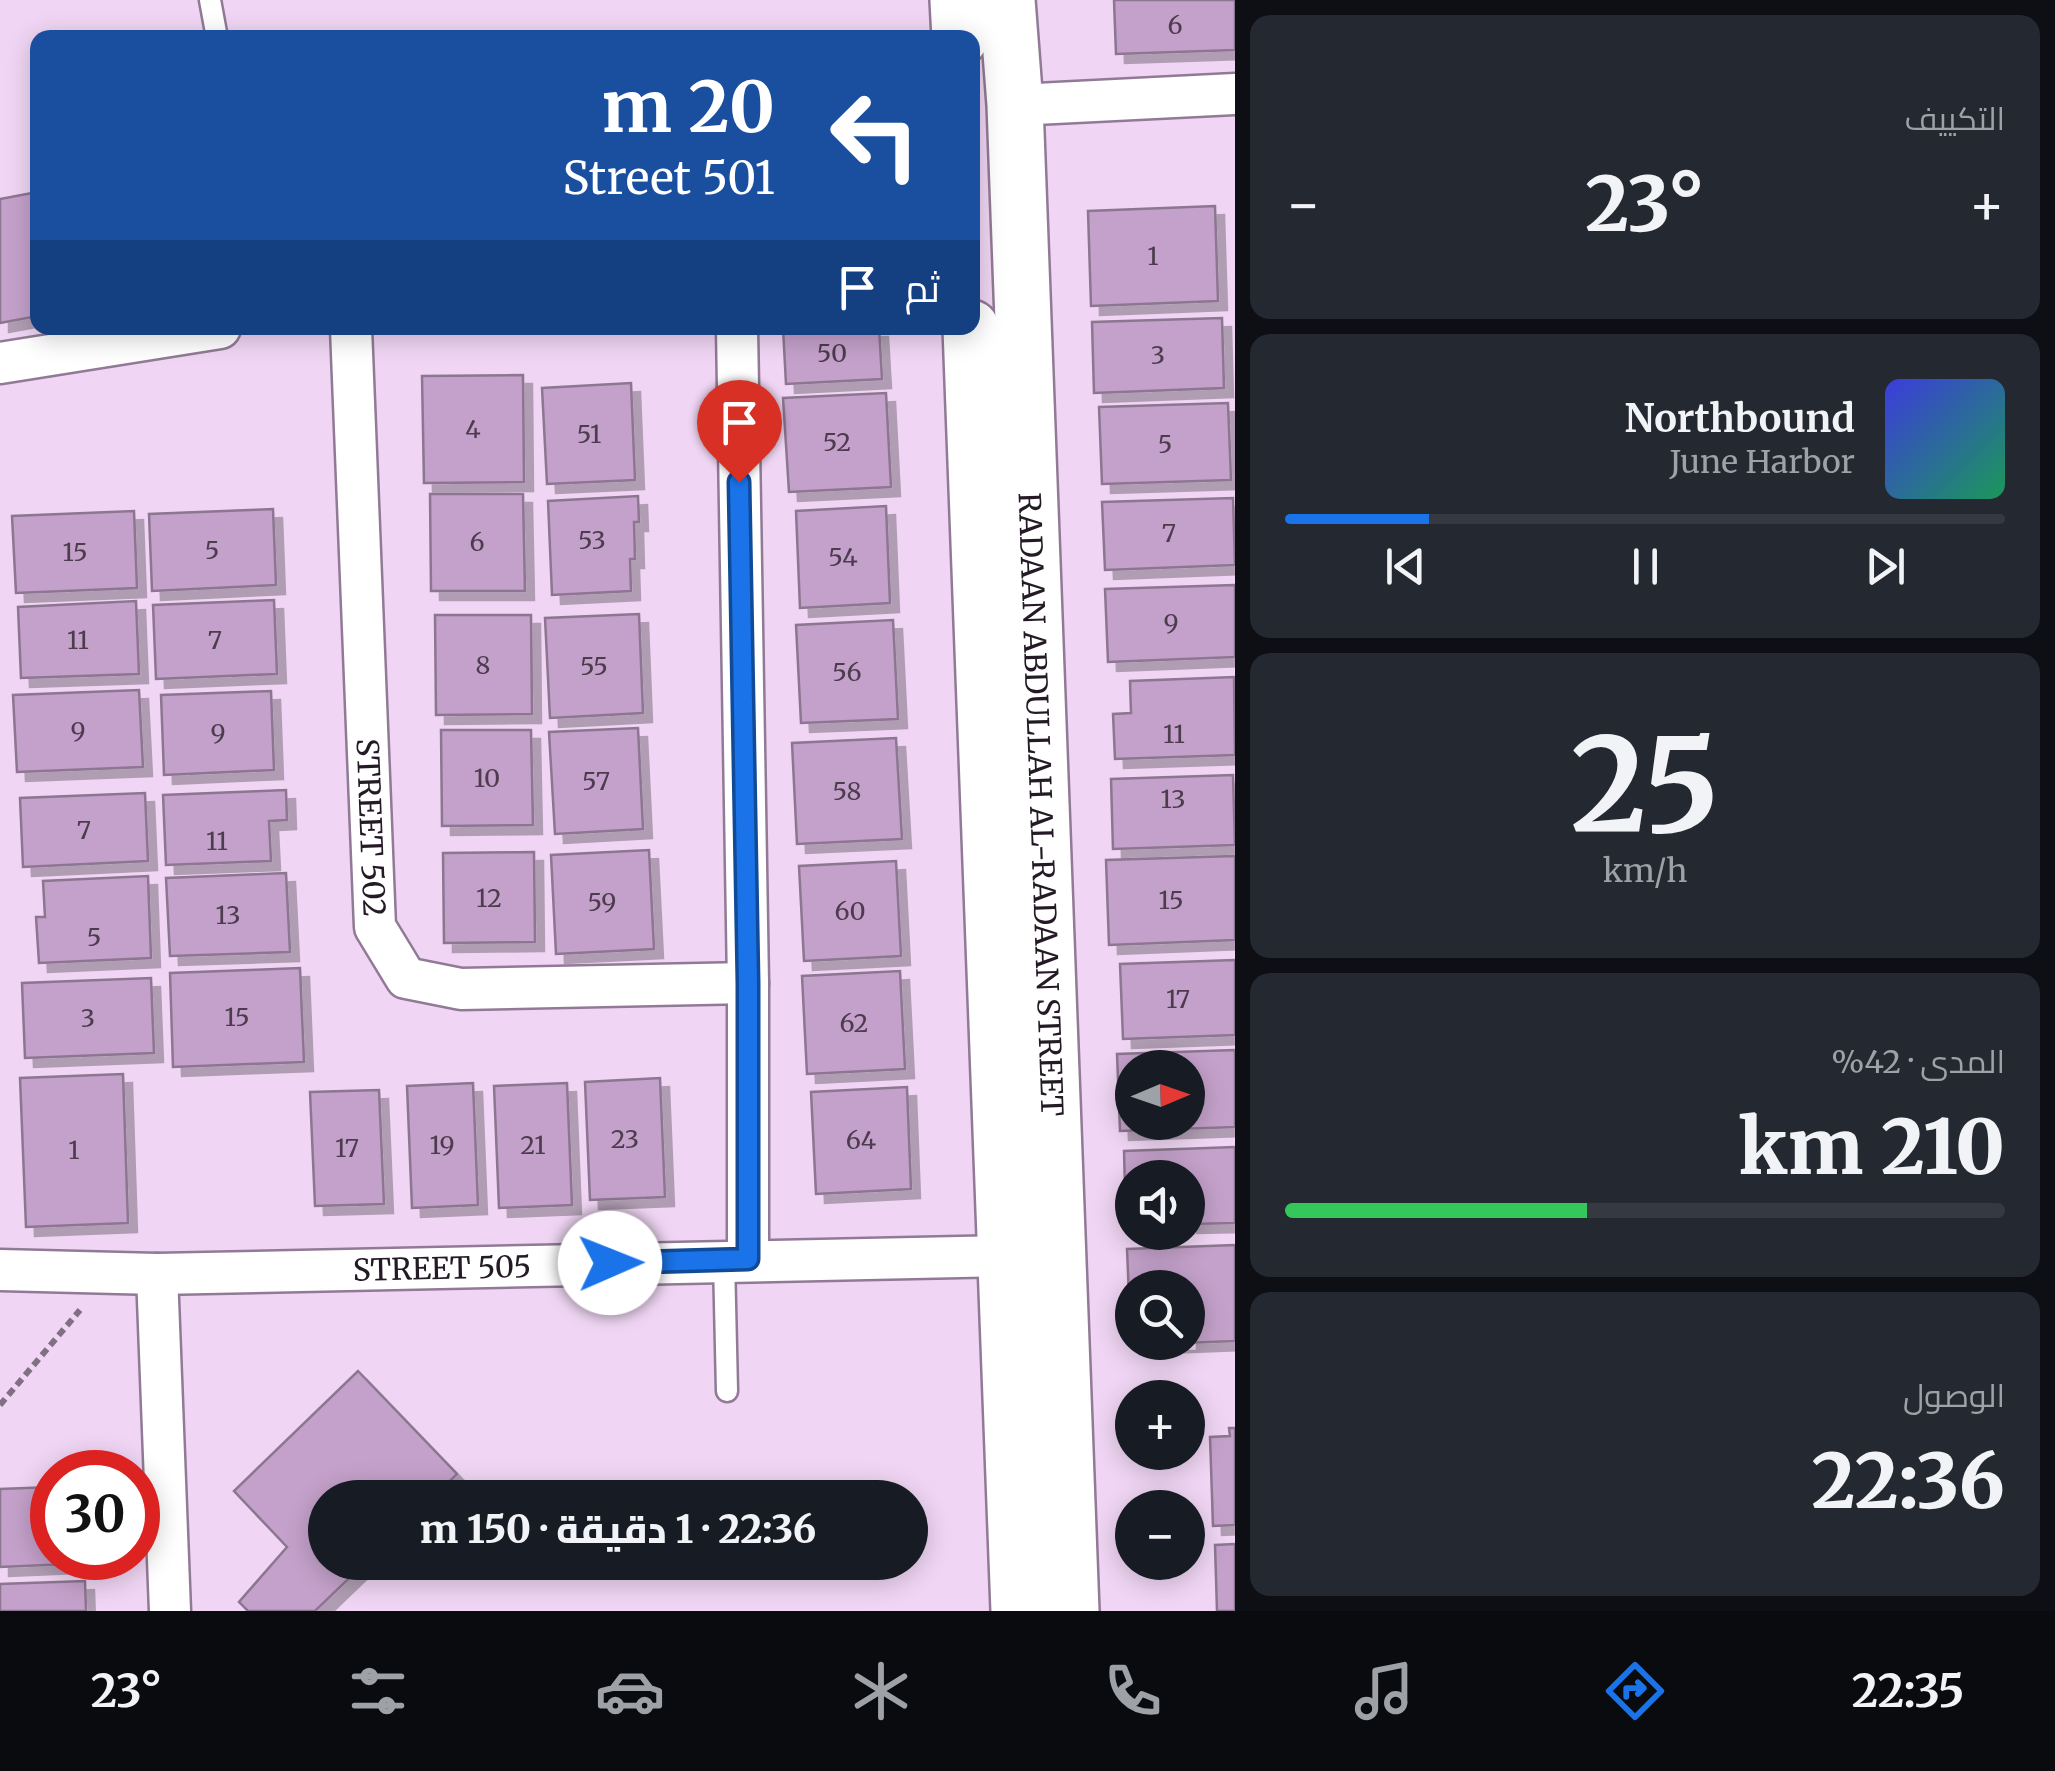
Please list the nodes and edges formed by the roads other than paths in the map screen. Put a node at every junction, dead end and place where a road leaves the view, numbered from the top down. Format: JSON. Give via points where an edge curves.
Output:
{"nodes":[{"id":1,"x":210,"y":0,"type":"edge"},
{"id":2,"x":958,"y":0,"type":"edge"},
{"id":3,"x":1006,"y":0,"type":"edge"},
{"id":4,"x":216,"y":30,"type":"edge"},
{"id":5,"x":960,"y":30,"type":"edge"},
{"id":6,"x":1235,"y":94,"type":"edge"},
{"id":7,"x":1015,"y":105,"type":"junction"},
{"id":8,"x":176,"y":335,"type":"edge"},
{"id":9,"x":351,"y":335,"type":"edge"},
{"id":10,"x":736,"y":335,"type":"edge"},
{"id":11,"x":972,"y":335,"type":"edge"},
{"id":12,"x":0,"y":363,"type":"edge"},
{"id":13,"x":1014,"y":779,"type":"junction"},
{"id":14,"x":748,"y":983,"type":"junction"},
{"id":15,"x":1006,"y":1256,"type":"junction"},
{"id":16,"x":736,"y":1260,"type":"junction"},
{"id":17,"x":0,"y":1270,"type":"edge"},
{"id":18,"x":157,"y":1274,"type":"junction"},
{"id":19,"x":727,"y":1390,"type":"dead end"},
{"id":20,"x":170,"y":1611,"type":"edge"},
{"id":21,"x":1019,"y":1611,"type":"edge"},
{"id":22,"x":1070,"y":1611,"type":"edge"}],
"edges":[{"from":1,"to":4,"type":"lane"},
{"from":2,"to":5,"type":"street"},
{"from":3,"to":7,"type":"street","name":"RADAAN ABDULLAH AL-RADAAN STREET"},
{"from":6,"to":7,"type":"street"},
{"from":7,"to":13,"type":"street","name":"RADAAN ABDULLAH AL-RADAAN STREET"},
{"from":8,"to":12,"type":"street"},
{"from":9,"to":14,"type":"street","name":"STREET 502","via":[[374,927],[406,978],[460,990]]},
{"from":10,"to":14,"type":"street"},
{"from":11,"to":13,"type":"street","name":"RADAAN ABDULLAH AL-RADAAN STREET"},
{"from":13,"to":15,"type":"street","name":"RADAAN ABDULLAH AL-RADAAN STREET"},
{"from":13,"to":22,"type":"street","name":"RADAAN ABDULLAH AL-RADAAN STREET"},
{"from":14,"to":16,"type":"street"},
{"from":15,"to":16,"type":"street","name":"STREET 505"},
{"from":15,"to":21,"type":"street","name":"RADAAN ABDULLAH AL-RADAAN STREET"},
{"from":16,"to":18,"type":"street","name":"STREET 505"},
{"from":16,"to":19,"type":"lane"},
{"from":17,"to":18,"type":"street","name":"STREET 505"},
{"from":18,"to":20,"type":"street"}]}
